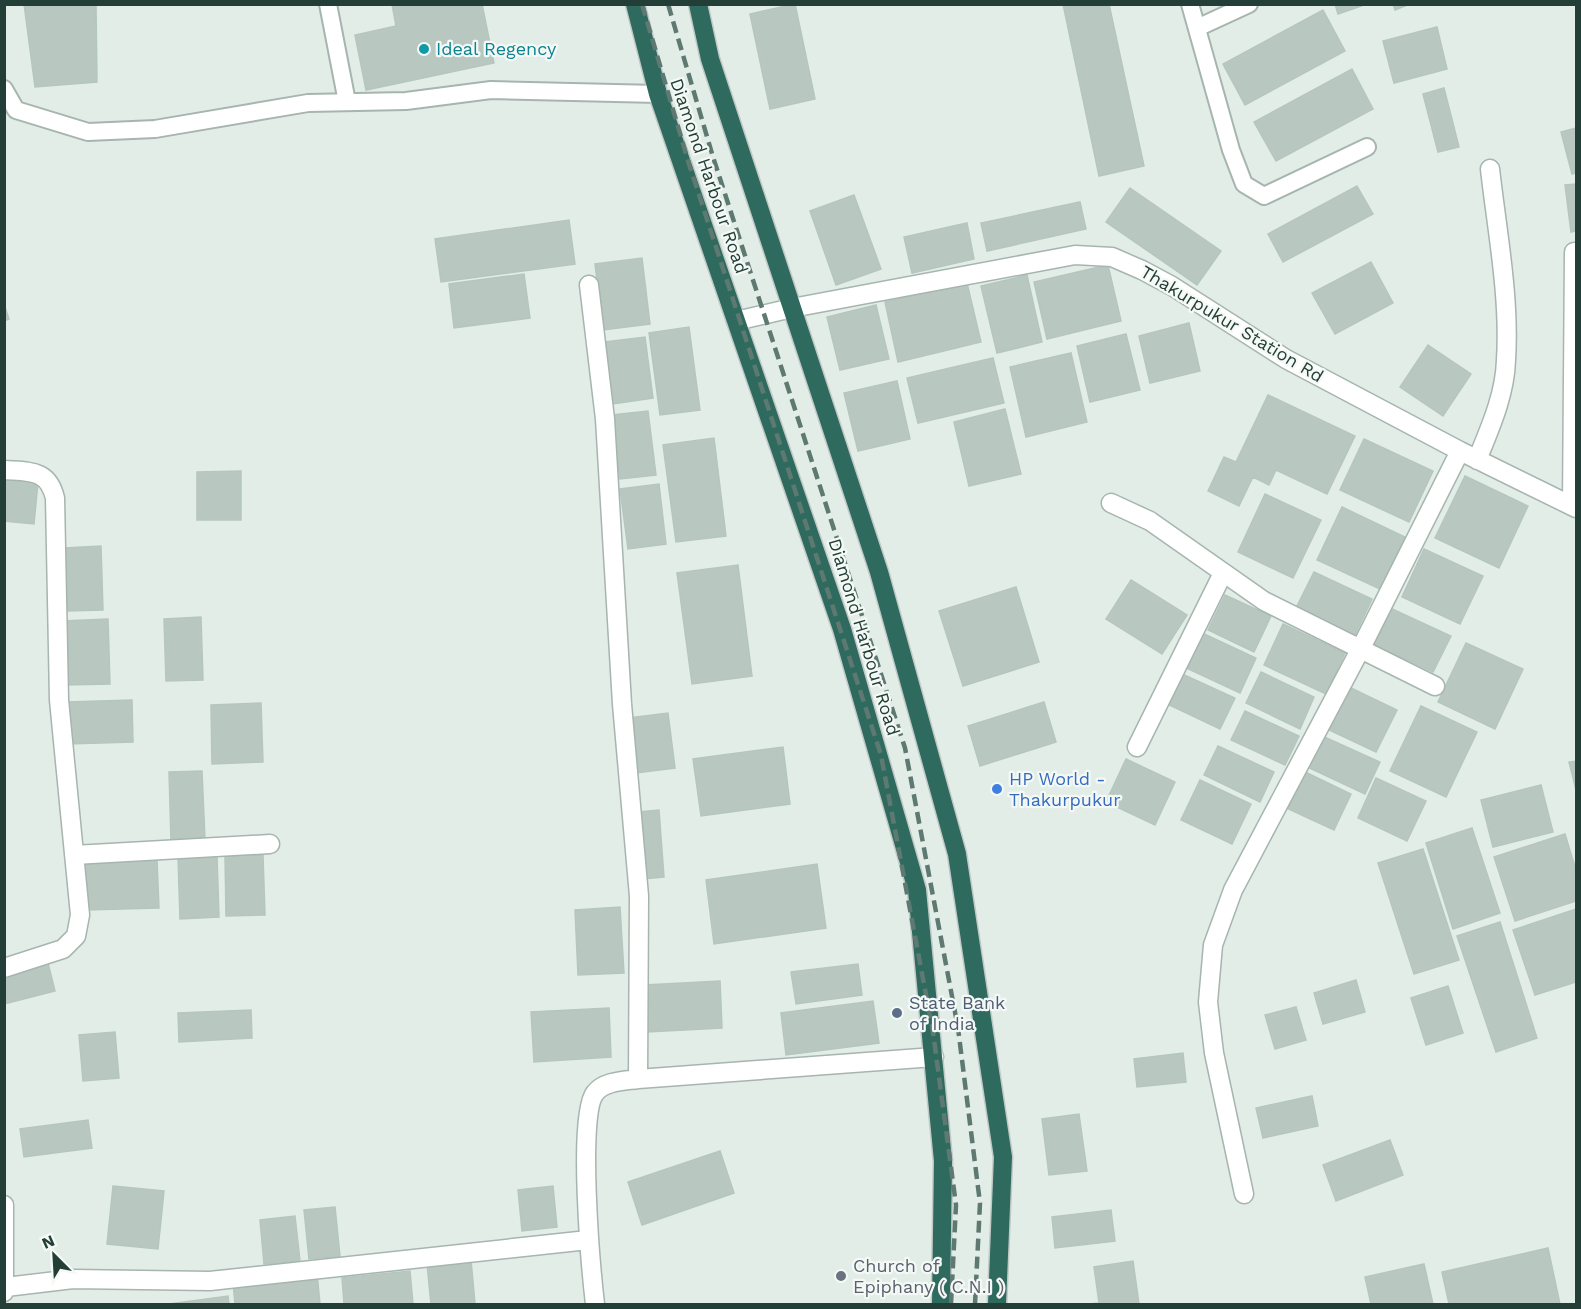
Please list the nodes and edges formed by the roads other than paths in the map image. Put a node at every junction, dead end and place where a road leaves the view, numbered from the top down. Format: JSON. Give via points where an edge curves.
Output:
{"nodes":[{"id":1,"x":328,"y":4,"type":"edge"},
{"id":2,"x":635,"y":4,"type":"edge"},
{"id":3,"x":698,"y":4,"type":"edge"},
{"id":4,"x":1190,"y":4,"type":"edge"},
{"id":5,"x":1250,"y":4,"type":"edge"},
{"id":6,"x":1197,"y":28,"type":"junction"},
{"id":7,"x":4,"y":89,"type":"edge"},
{"id":8,"x":658,"y":94,"type":"junction"},
{"id":9,"x":347,"y":102,"type":"junction"},
{"id":10,"x":1367,"y":147,"type":"dead end"},
{"id":11,"x":1490,"y":169,"type":"dead end"},
{"id":12,"x":1574,"y":252,"type":"dead end"},
{"id":13,"x":589,"y":285,"type":"dead end"},
{"id":14,"x":792,"y":308,"type":"junction"},
{"id":15,"x":736,"y":321,"type":"junction"},
{"id":16,"x":1460,"y":451,"type":"junction"},
{"id":17,"x":1477,"y":460,"type":"junction"},
{"id":18,"x":4,"y":470,"type":"edge"},
{"id":19,"x":1111,"y":503,"type":"dead end"},
{"id":20,"x":1574,"y":506,"type":"edge"},
{"id":21,"x":1223,"y":573,"type":"junction"},
{"id":22,"x":1360,"y":650,"type":"junction"},
{"id":23,"x":1435,"y":686,"type":"dead end"},
{"id":24,"x":1137,"y":747,"type":"dead end"},
{"id":25,"x":270,"y":844,"type":"dead end"},
{"id":26,"x":74,"y":855,"type":"junction"},
{"id":27,"x":4,"y":968,"type":"edge"},
{"id":28,"x":933,"y":1057,"type":"junction"},
{"id":29,"x":638,"y":1079,"type":"junction"},
{"id":30,"x":1244,"y":1194,"type":"dead end"},
{"id":31,"x":4,"y":1205,"type":"edge"},
{"id":32,"x":588,"y":1240,"type":"junction"},
{"id":33,"x":5,"y":1289,"type":"edge"},
{"id":34,"x":595,"y":1305,"type":"edge"},
{"id":35,"x":941,"y":1305,"type":"edge"},
{"id":36,"x":997,"y":1305,"type":"edge"}],
"edges":[{"from":1,"to":9,"type":"lane"},
{"from":2,"to":8,"type":"highway","name":"Diamond Harbour Road"},
{"from":3,"to":14,"type":"highway","name":"Diamond Harbour Road","via":[[710,59]]},
{"from":4,"to":6,"type":"lane"},
{"from":5,"to":6,"type":"lane"},
{"from":6,"to":10,"type":"lane","via":[[1244,184],[1264,196]]},
{"from":7,"to":9,"type":"lane","via":[[16,110],[88,132],[156,129],[308,103]]},
{"from":8,"to":9,"type":"lane","via":[[491,90],[406,101]]},
{"from":8,"to":15,"type":"highway","name":"Diamond Harbour Road"},
{"from":11,"to":17,"type":"street","via":[[1506,314],[1506,361],[1497,410]]},
{"from":12,"to":20,"type":"street"},
{"from":13,"to":29,"type":"street","via":[[605,419],[622,704],[637,874]]},
{"from":14,"to":15,"type":"street","name":"Thakurpukur Station Rd"},
{"from":14,"to":16,"type":"street","name":"Thakurpukur Station Rd","via":[[1075,255],[1112,257],[1172,286],[1286,360]]},
{"from":14,"to":36,"type":"highway","name":"Diamond Harbour Road","via":[[879,572],[957,854],[1003,1157]]},
{"from":15,"to":28,"type":"highway","name":"Diamond Harbour Road","via":[[843,629],[917,890]]},
{"from":16,"to":17,"type":"street","name":"Thakurpukur Station Rd"},
{"from":16,"to":22,"type":"street"},
{"from":17,"to":20,"type":"street","name":"Thakurpukur Station Rd"},
{"from":18,"to":26,"type":"street","via":[[45,477],[55,498],[59,700]]},
{"from":19,"to":21,"type":"street","via":[[1150,521]]},
{"from":21,"to":22,"type":"street","via":[[1264,601]]},
{"from":21,"to":24,"type":"street"},
{"from":22,"to":23,"type":"street"},
{"from":22,"to":30,"type":"street","via":[[1233,890],[1213,945],[1208,1002],[1214,1053]]},
{"from":25,"to":26,"type":"street"},
{"from":26,"to":27,"type":"street","via":[[80,915],[76,936],[63,949]]},
{"from":28,"to":29,"type":"street"},
{"from":28,"to":35,"type":"highway","name":"Diamond Harbour Road","via":[[943,1161]]},
{"from":29,"to":32,"type":"street","via":[[609,1083],[595,1091],[588,1106]]},
{"from":31,"to":33,"type":"street"},
{"from":32,"to":33,"type":"street","via":[[210,1281],[73,1279]]},
{"from":32,"to":34,"type":"street"}]}
